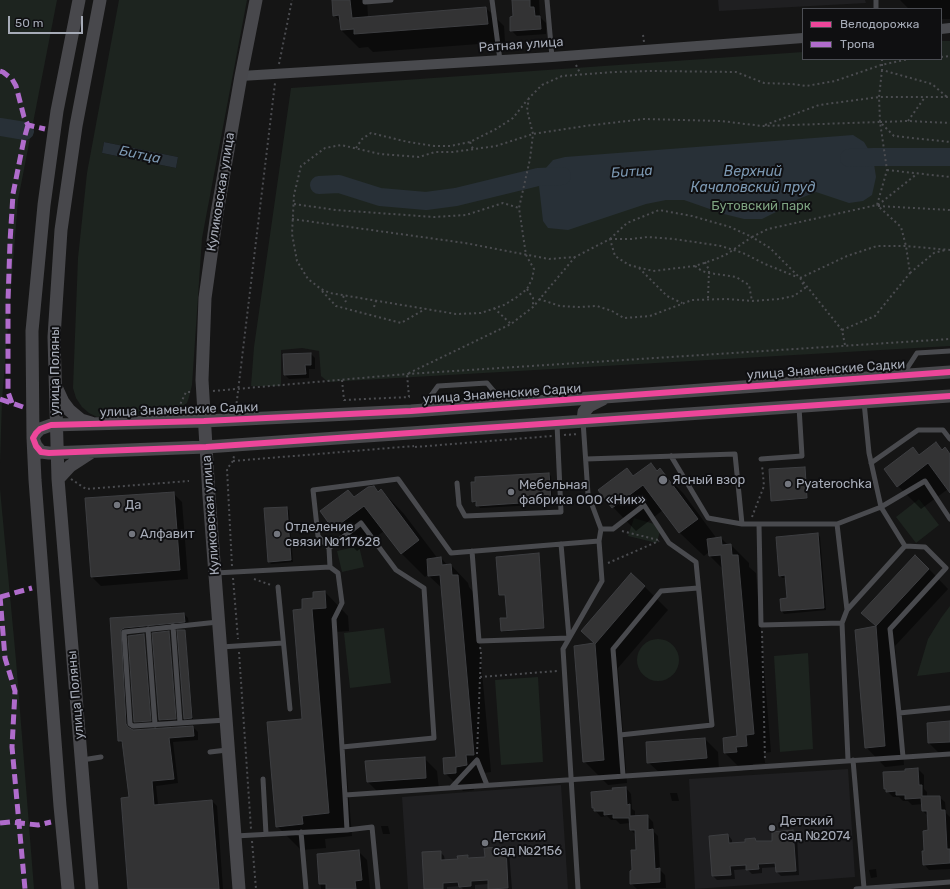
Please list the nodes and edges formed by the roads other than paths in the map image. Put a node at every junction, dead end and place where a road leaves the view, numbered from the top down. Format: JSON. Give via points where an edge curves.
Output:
{"nodes":[{"id":1,"x":79,"y":0,"type":"edge"},
{"id":2,"x":100,"y":0,"type":"edge"},
{"id":3,"x":256,"y":0,"type":"edge"},
{"id":4,"x":365,"y":0,"type":"edge"},
{"id":5,"x":391,"y":0,"type":"edge"},
{"id":6,"x":492,"y":0,"type":"edge"},
{"id":7,"x":547,"y":0,"type":"edge"},
{"id":8,"x":802,"y":38,"type":"edge"},
{"id":9,"x":552,"y":56,"type":"junction"},
{"id":10,"x":500,"y":60,"type":"junction"},
{"id":11,"x":241,"y":76,"type":"junction"},
{"id":12,"x":950,"y":351,"type":"edge"},
{"id":13,"x":950,"y":372,"type":"edge"},
{"id":14,"x":902,"y":376,"type":"junction"},
{"id":15,"x":55,"y":385,"type":"junction"},
{"id":16,"x":950,"y":396,"type":"edge"},
{"id":17,"x":610,"y":397,"type":"junction"},
{"id":18,"x":864,"y":402,"type":"junction"},
{"id":19,"x":505,"y":404,"type":"junction"},
{"id":20,"x":799,"y":406,"type":"junction"},
{"id":21,"x":420,"y":411,"type":"junction"},
{"id":22,"x":204,"y":421,"type":"junction"},
{"id":23,"x":583,"y":421,"type":"junction"},
{"id":24,"x":557,"y":423,"type":"junction"},
{"id":25,"x":96,"y":424,"type":"junction"},
{"id":26,"x":56,"y":425,"type":"junction"},
{"id":27,"x":33,"y":438,"type":"junction"},
{"id":28,"x":950,"y":439,"type":"edge"},
{"id":29,"x":206,"y":447,"type":"junction"},
{"id":30,"x":93,"y":451,"type":"junction"},
{"id":31,"x":57,"y":453,"type":"junction"},
{"id":32,"x":671,"y":456,"type":"junction"},
{"id":33,"x":586,"y":459,"type":"junction"},
{"id":34,"x":761,"y":459,"type":"road end"},
{"id":35,"x":871,"y":463,"type":"junction"},
{"id":36,"x":64,"y":479,"type":"junction"},
{"id":37,"x":457,"y":483,"type":"dead end"},
{"id":38,"x":881,"y":507,"type":"junction"},
{"id":39,"x":950,"y":519,"type":"edge"},
{"id":40,"x":742,"y":524,"type":"junction"},
{"id":41,"x":759,"y":524,"type":"junction"},
{"id":42,"x":837,"y":524,"type":"junction"},
{"id":43,"x":601,"y":529,"type":"junction"},
{"id":44,"x":599,"y":541,"type":"junction"},
{"id":45,"x":561,"y":544,"type":"junction"},
{"id":46,"x":905,"y":546,"type":"junction"},
{"id":47,"x":329,"y":548,"type":"junction"},
{"id":48,"x":472,"y":551,"type":"junction"},
{"id":49,"x":330,"y":567,"type":"junction"},
{"id":50,"x":215,"y":573,"type":"junction"},
{"id":51,"x":278,"y":587,"type":"dead end"},
{"id":52,"x":698,"y":588,"type":"junction"},
{"id":53,"x":846,"y":610,"type":"junction"},
{"id":54,"x":218,"y":622,"type":"junction"},
{"id":55,"x":842,"y":623,"type":"junction"},
{"id":56,"x":173,"y":626,"type":"junction"},
{"id":57,"x":148,"y":629,"type":"junction"},
{"id":58,"x":569,"y":638,"type":"junction"},
{"id":59,"x":283,"y":643,"type":"junction"},
{"id":60,"x":220,"y":647,"type":"junction"},
{"id":61,"x":950,"y":708,"type":"edge"},
{"id":62,"x":290,"y":709,"type":"dead end"},
{"id":63,"x":899,"y":713,"type":"junction"},
{"id":64,"x":226,"y":720,"type":"junction"},
{"id":65,"x":180,"y":723,"type":"junction"},
{"id":66,"x":155,"y":725,"type":"junction"},
{"id":67,"x":620,"y":735,"type":"junction"},
{"id":68,"x":342,"y":747,"type":"junction"},
{"id":69,"x":228,"y":750,"type":"junction"},
{"id":70,"x":210,"y":752,"type":"dead end"},
{"id":71,"x":950,"y":754,"type":"edge"},
{"id":72,"x":101,"y":757,"type":"dead end"},
{"id":73,"x":903,"y":757,"type":"junction"},
{"id":74,"x":81,"y":760,"type":"junction"},
{"id":75,"x":850,"y":760,"type":"junction"},
{"id":76,"x":623,"y":775,"type":"junction"},
{"id":77,"x":571,"y":779,"type":"junction"},
{"id":78,"x":263,"y":780,"type":"dead end"},
{"id":79,"x":487,"y":785,"type":"junction"},
{"id":80,"x":452,"y":787,"type":"junction"},
{"id":81,"x":345,"y":795,"type":"junction"},
{"id":82,"x":347,"y":830,"type":"junction"},
{"id":83,"x":301,"y":832,"type":"junction"},
{"id":84,"x":266,"y":834,"type":"junction"},
{"id":85,"x":235,"y":836,"type":"junction"},
{"id":86,"x":950,"y":882,"type":"edge"},
{"id":87,"x":864,"y":888,"type":"edge"},
{"id":88,"x":68,"y":889,"type":"edge"},
{"id":89,"x":92,"y":889,"type":"edge"},
{"id":90,"x":239,"y":889,"type":"edge"},
{"id":91,"x":306,"y":889,"type":"edge"},
{"id":92,"x":378,"y":889,"type":"edge"},
{"id":93,"x":578,"y":889,"type":"edge"},
{"id":94,"x":856,"y":889,"type":"edge"}],
"edges":[{"from":1,"to":27,"type":"street","name":"улица Поляны","via":[[57,111],[44,205],[32,331]]},
{"from":2,"to":15,"type":"street","name":"улица Поляны","via":[[76,126],[61,230],[54,337]]},
{"from":3,"to":11,"type":"street","name":"Куликовская улица"},
{"from":4,"to":5,"type":"lane"},
{"from":6,"to":10,"type":"lane"},
{"from":7,"to":9,"type":"lane"},
{"from":8,"to":9,"type":"street","name":"Ратная улица"},
{"from":9,"to":10,"type":"street","name":"Ратная улица"},
{"from":10,"to":11,"type":"street","name":"Ратная улица"},
{"from":11,"to":22,"type":"street","name":"Куликовская улица","via":[[205,298],[202,380]]},
{"from":12,"to":14,"type":"lane","via":[[917,353]]},
{"from":13,"to":14,"type":"street","name":"улица Знаменские Садки"},
{"from":14,"to":17,"type":"street","name":"улица Знаменские Садки"},
{"from":15,"to":25,"type":"street","via":[[69,410],[81,420]]},
{"from":15,"to":26,"type":"street","name":"улица Поляны"},
{"from":16,"to":18,"type":"street"},
{"from":17,"to":19,"type":"street","name":"улица Знаменские Садки"},
{"from":17,"to":23,"type":"street","via":[[589,406],[584,412]]},
{"from":18,"to":20,"type":"street"},
{"from":18,"to":35,"type":"lane"},
{"from":19,"to":21,"type":"street","name":"улица Знаменские Садки"},
{"from":19,"to":21,"type":"lane","via":[[487,383],[438,386]]},
{"from":20,"to":23,"type":"street"},
{"from":20,"to":34,"type":"lane","via":[[802,456]]},
{"from":21,"to":22,"type":"street","name":"улица Знаменские Садки"},
{"from":22,"to":25,"type":"street","name":"улица Знаменские Садки"},
{"from":22,"to":29,"type":"street","name":"Куликовская улица"},
{"from":23,"to":24,"type":"street"},
{"from":23,"to":33,"type":"lane"},
{"from":24,"to":29,"type":"street"},
{"from":24,"to":37,"type":"lane","via":[[561,512],[465,516],[459,505]]},
{"from":25,"to":26,"type":"street","name":"улица Знаменские Садки"},
{"from":26,"to":27,"type":"street","name":"улица Знаменские Садки","via":[[40,429]]},
{"from":26,"to":31,"type":"street","name":"улица Поляны"},
{"from":27,"to":31,"type":"street","via":[[40,452]]},
{"from":27,"to":88,"type":"street","name":"улица Поляны"},
{"from":28,"to":35,"type":"lane","via":[[943,430],[918,430]]},
{"from":29,"to":30,"type":"street"},
{"from":29,"to":50,"type":"street","name":"Куликовская улица"},
{"from":30,"to":31,"type":"street"},
{"from":30,"to":36,"type":"street","via":[[70,466]]},
{"from":31,"to":36,"type":"street","name":"улица Поляны"},
{"from":32,"to":33,"type":"lane"},
{"from":32,"to":40,"type":"lane","via":[[708,518]]},
{"from":32,"to":40,"type":"lane","via":[[735,454]]},
{"from":33,"to":43,"type":"lane","via":[[588,494]]},
{"from":35,"to":38,"type":"lane"},
{"from":36,"to":74,"type":"street","name":"улица Поляны"},
{"from":38,"to":39,"type":"lane","via":[[925,481]]},
{"from":38,"to":42,"type":"lane"},
{"from":38,"to":46,"type":"lane"},
{"from":40,"to":41,"type":"lane"},
{"from":41,"to":42,"type":"lane"},
{"from":41,"to":55,"type":"lane","via":[[761,625]]},
{"from":42,"to":53,"type":"lane"},
{"from":43,"to":44,"type":"lane"},
{"from":43,"to":52,"type":"lane","via":[[613,529],[644,505],[669,543],[696,562]]},
{"from":44,"to":45,"type":"lane"},
{"from":44,"to":58,"type":"lane","via":[[602,581]]},
{"from":45,"to":48,"type":"lane"},
{"from":45,"to":58,"type":"lane"},
{"from":46,"to":53,"type":"lane"},
{"from":46,"to":63,"type":"lane","via":[[925,547],[946,568],[890,629]]},
{"from":47,"to":48,"type":"lane","via":[[318,536],[313,490],[398,479],[451,553]]},
{"from":47,"to":49,"type":"lane"},
{"from":47,"to":68,"type":"lane","via":[[361,523],[396,570],[424,588],[434,738]]},
{"from":48,"to":58,"type":"lane","via":[[479,641]]},
{"from":49,"to":50,"type":"lane"},
{"from":49,"to":68,"type":"lane","via":[[338,573],[342,603],[334,619]]},
{"from":50,"to":54,"type":"street","name":"Куликовская улица"},
{"from":51,"to":59,"type":"lane"},
{"from":52,"to":67,"type":"lane","via":[[661,591],[613,649]]},
{"from":52,"to":67,"type":"lane","via":[[712,725]]},
{"from":53,"to":55,"type":"lane"},
{"from":54,"to":56,"type":"lane"},
{"from":54,"to":60,"type":"street","name":"Куликовская улица"},
{"from":55,"to":75,"type":"lane"},
{"from":56,"to":57,"type":"lane"},
{"from":56,"to":65,"type":"lane"},
{"from":57,"to":66,"type":"lane"},
{"from":57,"to":66,"type":"lane","via":[[124,633],[130,724]]},
{"from":58,"to":77,"type":"lane","via":[[563,649]]},
{"from":59,"to":60,"type":"lane"},
{"from":59,"to":62,"type":"lane"},
{"from":60,"to":64,"type":"street","name":"Куликовская улица"},
{"from":61,"to":63,"type":"lane"},
{"from":63,"to":73,"type":"lane"},
{"from":64,"to":65,"type":"lane"},
{"from":64,"to":69,"type":"street","name":"Куликовская улица"},
{"from":65,"to":66,"type":"lane"},
{"from":67,"to":76,"type":"lane"},
{"from":68,"to":81,"type":"lane"},
{"from":69,"to":70,"type":"lane"},
{"from":69,"to":85,"type":"street","name":"Куликовская улица"},
{"from":71,"to":73,"type":"lane"},
{"from":72,"to":74,"type":"lane"},
{"from":73,"to":75,"type":"lane"},
{"from":74,"to":89,"type":"street","name":"улица Поляны"},
{"from":75,"to":76,"type":"lane"},
{"from":75,"to":87,"type":"lane"},
{"from":76,"to":77,"type":"lane"},
{"from":77,"to":79,"type":"lane"},
{"from":77,"to":93,"type":"lane"},
{"from":78,"to":84,"type":"lane"},
{"from":79,"to":80,"type":"lane"},
{"from":79,"to":80,"type":"lane","via":[[477,760]]},
{"from":80,"to":81,"type":"lane"},
{"from":81,"to":82,"type":"lane"},
{"from":82,"to":83,"type":"lane"},
{"from":82,"to":92,"type":"lane","via":[[372,827]]},
{"from":83,"to":84,"type":"lane"},
{"from":83,"to":91,"type":"lane"},
{"from":84,"to":85,"type":"lane"},
{"from":85,"to":90,"type":"street","name":"Куликовская улица"},
{"from":86,"to":87,"type":"lane"},
{"from":87,"to":94,"type":"lane"}]}
